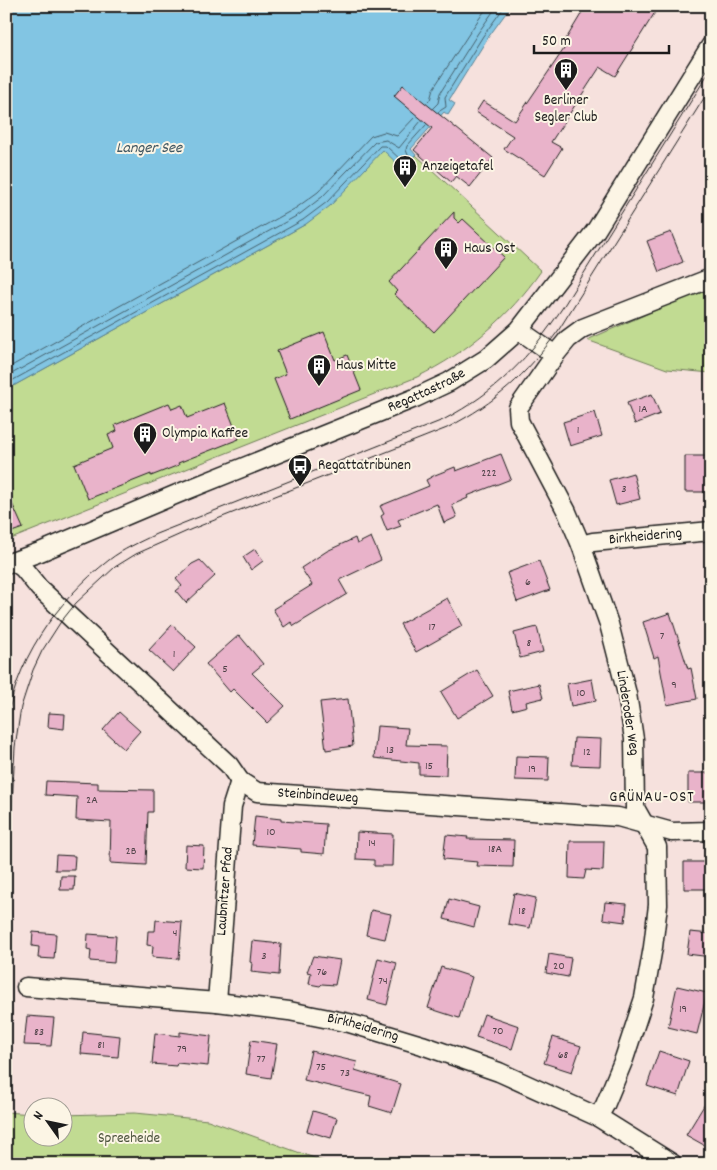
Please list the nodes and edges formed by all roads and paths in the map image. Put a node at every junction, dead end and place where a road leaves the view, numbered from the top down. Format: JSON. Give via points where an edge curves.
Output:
{"nodes":[{"id":1,"x":711,"y":45,"type":"edge"},
{"id":2,"x":711,"y":278,"type":"edge"},
{"id":3,"x":519,"y":330,"type":"junction"},
{"id":4,"x":555,"y":355,"type":"junction"},
{"id":5,"x":711,"y":531,"type":"edge"},
{"id":6,"x":581,"y":545,"type":"junction"},
{"id":7,"x":10,"y":563,"type":"edge"},
{"id":8,"x":240,"y":781,"type":"junction"},
{"id":9,"x":645,"y":824,"type":"junction"},
{"id":10,"x":711,"y":831,"type":"edge"},
{"id":11,"x":26,"y":987,"type":"dead end"},
{"id":12,"x":217,"y":1002,"type":"junction"},
{"id":13,"x":598,"y":1117,"type":"junction"},
{"id":14,"x":673,"y":1164,"type":"edge"}],
"edges":[{"from":1,"to":3,"type":"street","name":"Regattastraße","via":[[596,230]]},
{"from":2,"to":4,"type":"street","name":"Linderoder Weg","via":[[583,328]]},
{"from":3,"to":4,"type":"street"},
{"from":3,"to":7,"type":"street","name":"Regattastraße","via":[[486,359],[449,382]]},
{"from":4,"to":6,"type":"street","name":"Linderoder Weg","via":[[518,408],[519,421]]},
{"from":5,"to":6,"type":"street","name":"Birkheidering"},
{"from":6,"to":9,"type":"street","name":"Linderoder Weg","via":[[610,624],[627,694],[634,739],[635,808]]},
{"from":7,"to":8,"type":"street","name":"Steinbindeweg","via":[[23,568],[39,588],[229,765]]},
{"from":8,"to":9,"type":"street","name":"Steinbindeweg","via":[[257,792],[618,817]]},
{"from":8,"to":12,"type":"street","name":"Laubnitzer Pfad","via":[[232,806]]},
{"from":9,"to":10,"type":"street","name":"Steinbindeweg","via":[[672,832]]},
{"from":9,"to":13,"type":"street","name":"Linderoder Weg","via":[[657,847],[658,905],[654,947],[635,1030]]},
{"from":11,"to":12,"type":"street","name":"Birkheidering"},
{"from":12,"to":13,"type":"street","name":"Birkheidering","via":[[289,1011],[415,1043],[499,1072]]},
{"from":13,"to":14,"type":"street","name":"Birkheidering"}]}
